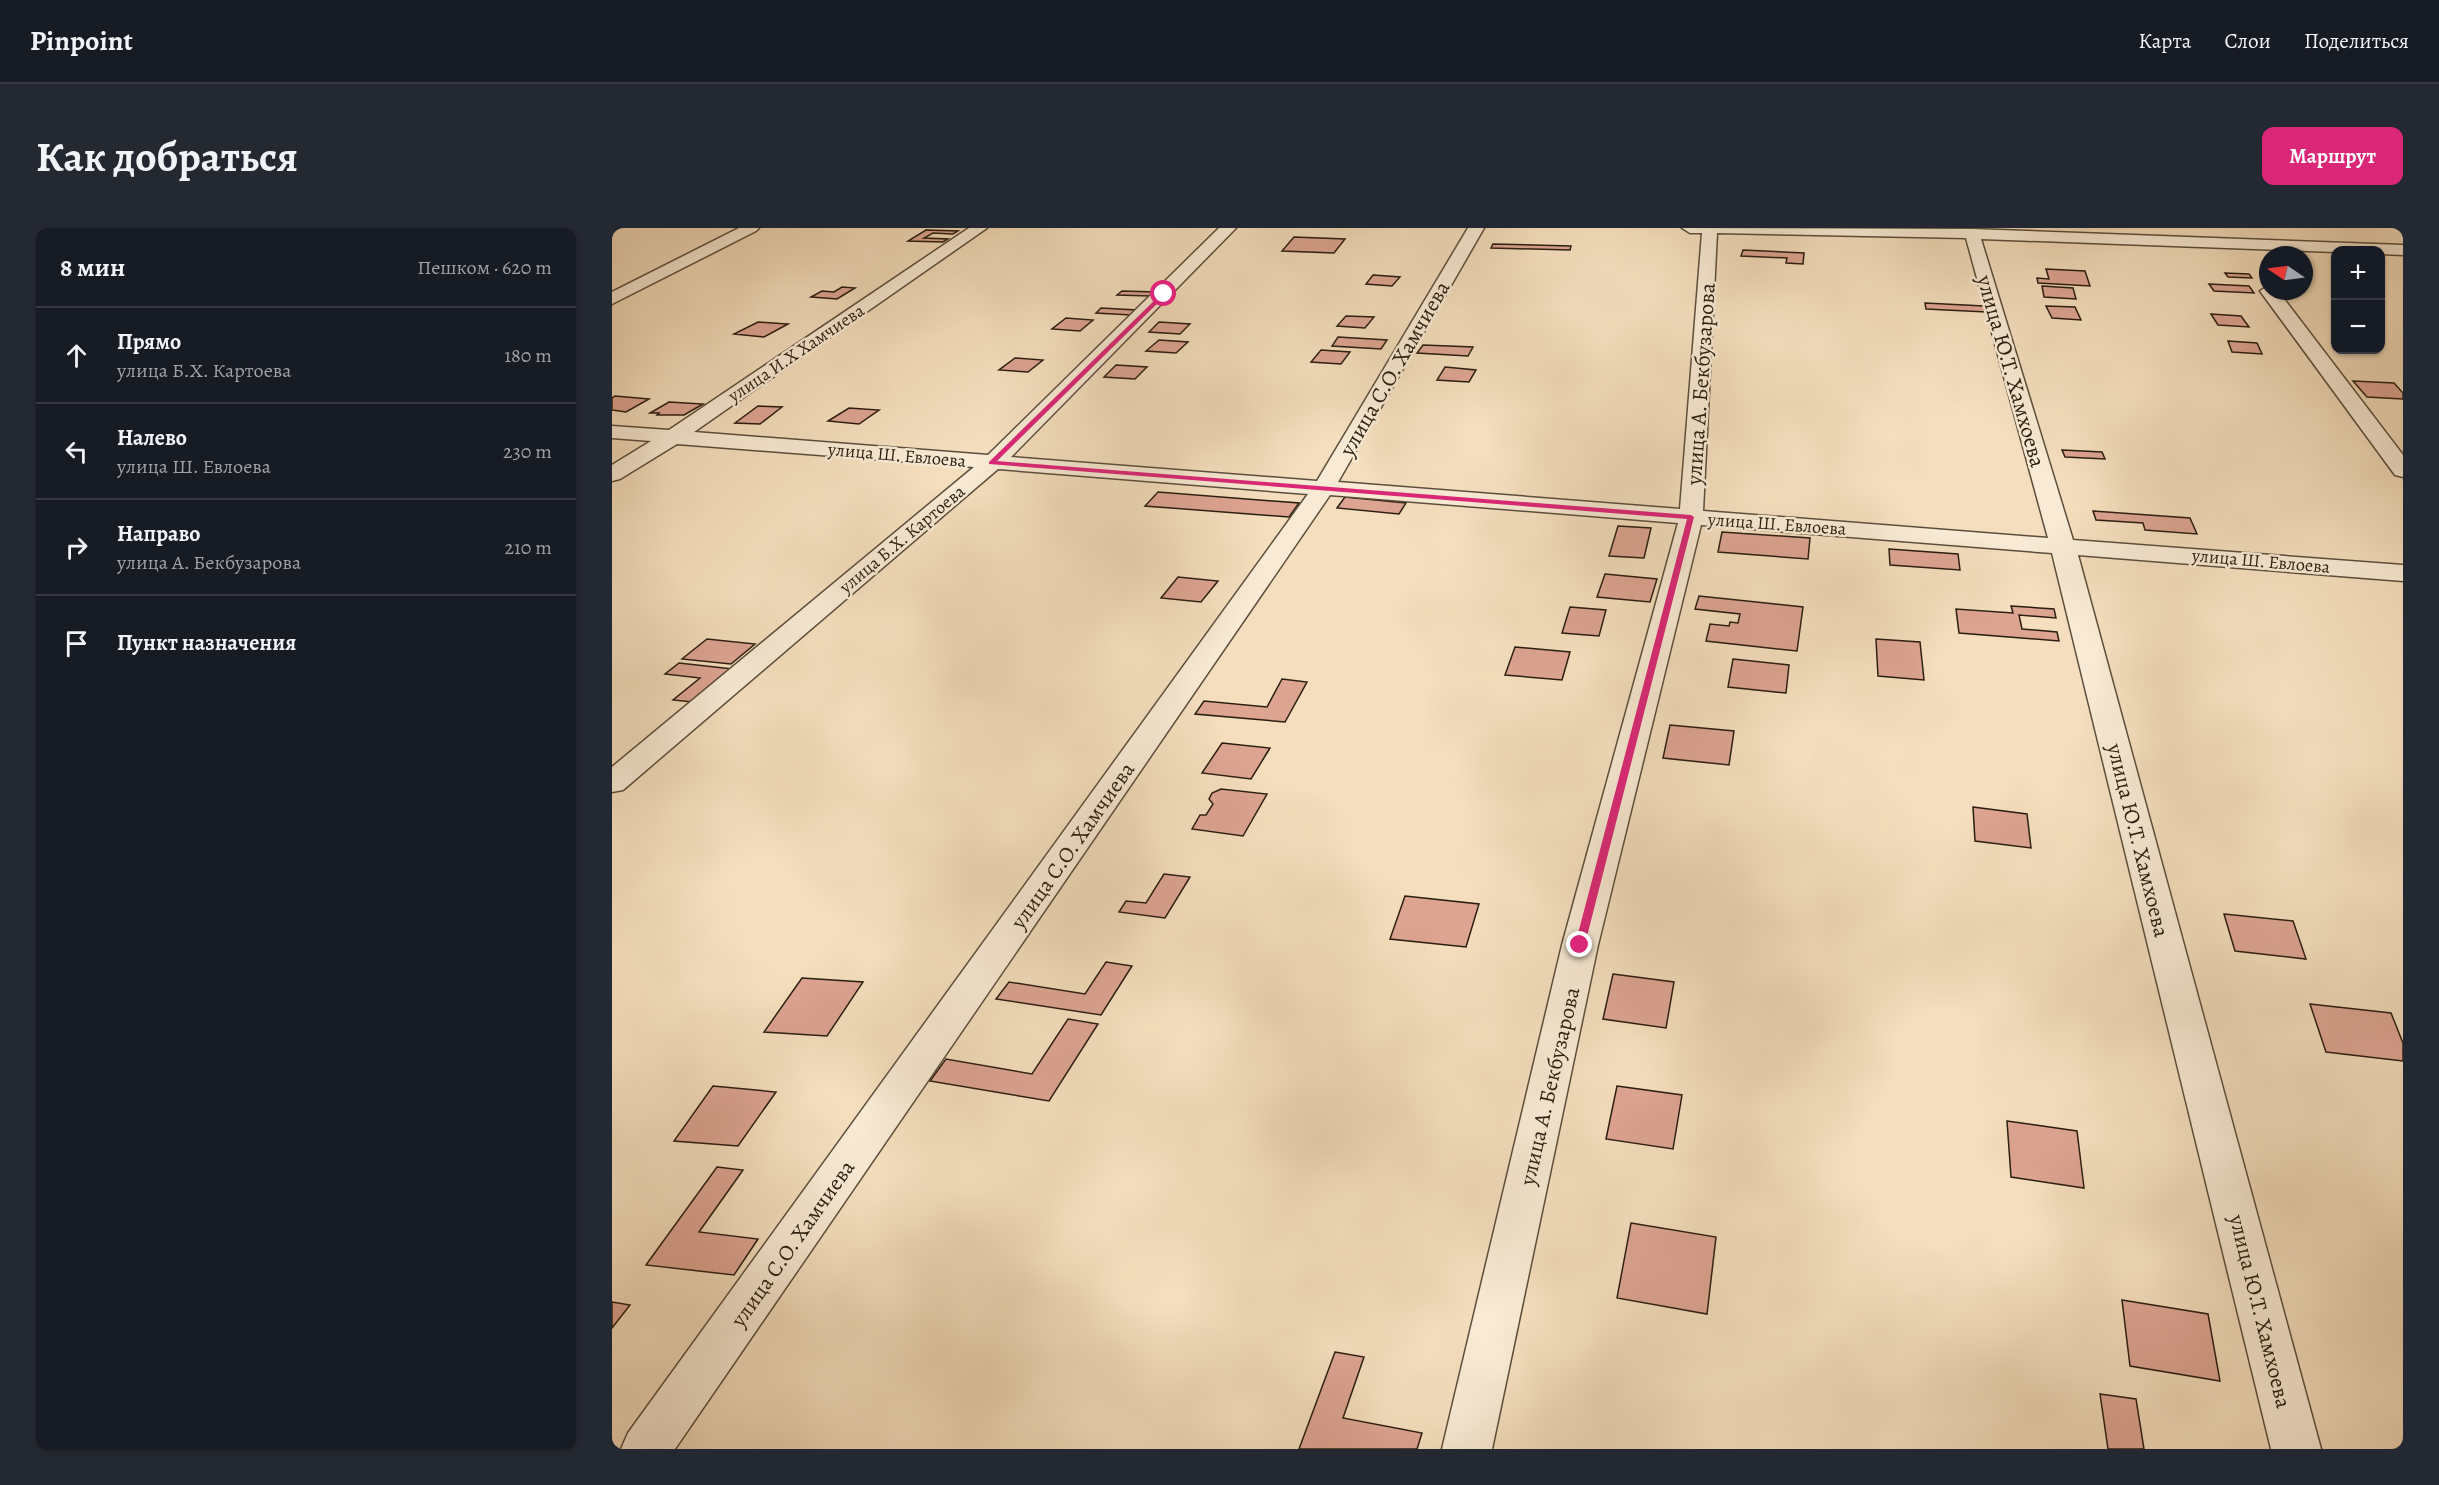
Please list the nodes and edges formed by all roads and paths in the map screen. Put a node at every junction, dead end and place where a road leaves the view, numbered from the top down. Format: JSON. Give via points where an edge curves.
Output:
{"nodes":[{"id":1,"x":751,"y":228,"type":"edge"},
{"id":2,"x":979,"y":228,"type":"edge"},
{"id":3,"x":1228,"y":228,"type":"edge"},
{"id":4,"x":1476,"y":228,"type":"edge"},
{"id":5,"x":1690,"y":228,"type":"edge"},
{"id":6,"x":1710,"y":228,"type":"edge"},
{"id":7,"x":1972,"y":234,"type":"junction"},
{"id":8,"x":2234,"y":244,"type":"junction"},
{"id":9,"x":2403,"y":250,"type":"edge"},
{"id":10,"x":2247,"y":262,"type":"dead end"},
{"id":11,"x":615,"y":295,"type":"edge"},
{"id":12,"x":2276,"y":300,"type":"edge"},
{"id":13,"x":612,"y":432,"type":"edge"},
{"id":14,"x":673,"y":437,"type":"junction"},
{"id":15,"x":992,"y":463,"type":"junction"},
{"id":16,"x":2403,"y":470,"type":"edge"},
{"id":17,"x":612,"y":474,"type":"edge"},
{"id":18,"x":1323,"y":489,"type":"junction"},
{"id":19,"x":1691,"y":517,"type":"junction"},
{"id":20,"x":2063,"y":546,"type":"junction"},
{"id":21,"x":2403,"y":573,"type":"edge"},
{"id":22,"x":612,"y":783,"type":"edge"},
{"id":23,"x":646,"y":1449,"type":"edge"},
{"id":24,"x":1467,"y":1449,"type":"edge"},
{"id":25,"x":2296,"y":1449,"type":"edge"}],
"edges":[{"from":1,"to":11,"type":"street"},
{"from":2,"to":14,"type":"street","name":"улица И.Х Хамчиева"},
{"from":3,"to":15,"type":"street","name":"улица Б.Х. Картоева"},
{"from":4,"to":18,"type":"street","name":"улица С.О. Хамчиева"},
{"from":5,"to":6,"type":"street"},
{"from":6,"to":7,"type":"street"},
{"from":6,"to":19,"type":"street","name":"улица А. Бекбузарова"},
{"from":7,"to":8,"type":"street"},
{"from":7,"to":20,"type":"street","name":"улица Ю.Т. Хамхоева"},
{"from":8,"to":9,"type":"street"},
{"from":8,"to":10,"type":"street"},
{"from":12,"to":16,"type":"street"},
{"from":13,"to":14,"type":"street","name":"улица Ш. Евлоева"},
{"from":14,"to":15,"type":"street","name":"улица Ш. Евлоева"},
{"from":14,"to":17,"type":"street","name":"улица И.Х Хамчиева"},
{"from":15,"to":18,"type":"street","name":"улица Ш. Евлоева"},
{"from":15,"to":22,"type":"street","name":"улица Б.Х. Картоева"},
{"from":18,"to":19,"type":"street","name":"улица Ш. Евлоева"},
{"from":18,"to":23,"type":"street","name":"улица С.О. Хамчиева"},
{"from":19,"to":20,"type":"street","name":"улица Ш. Евлоева"},
{"from":19,"to":24,"type":"street","name":"улица А. Бекбузарова","via":[[1580,945]]},
{"from":20,"to":21,"type":"street","name":"улица Ш. Евлоева"},
{"from":20,"to":25,"type":"street","name":"улица Ю.Т. Хамхоева"}]}
